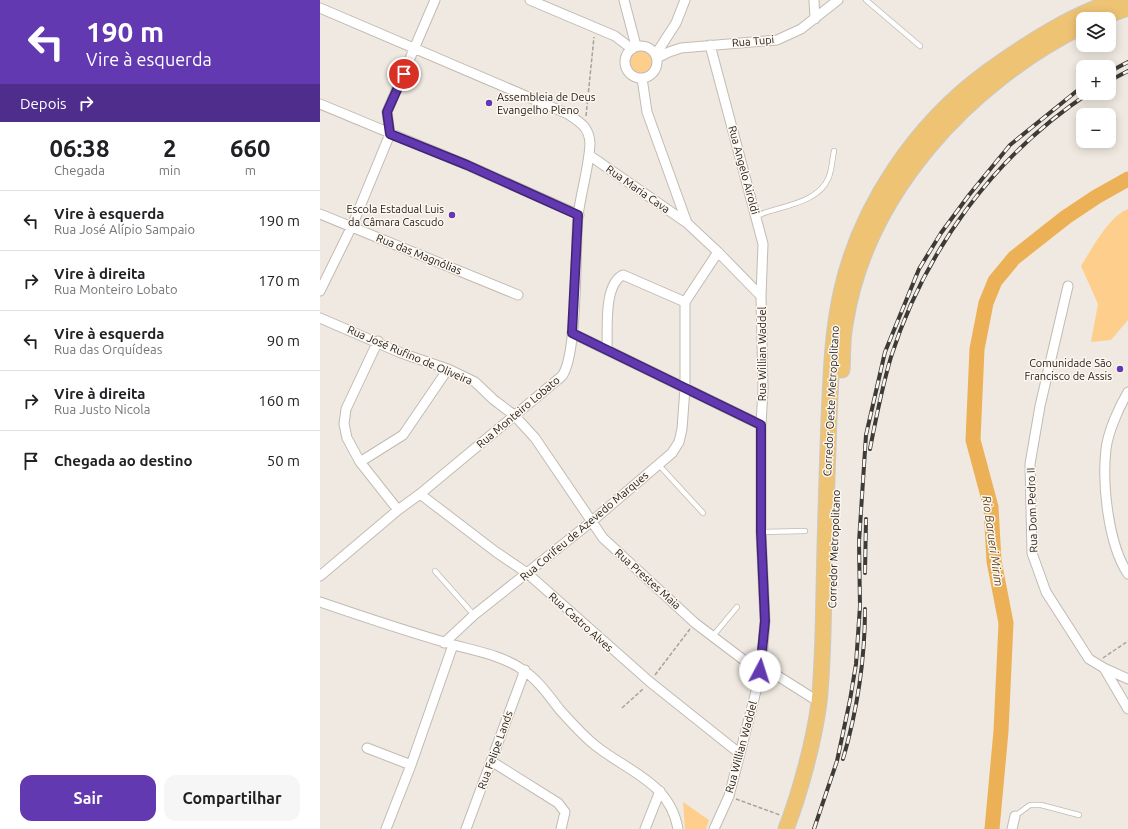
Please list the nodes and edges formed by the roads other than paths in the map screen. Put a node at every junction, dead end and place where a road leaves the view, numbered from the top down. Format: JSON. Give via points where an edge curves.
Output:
{"nodes":[{"id":1,"x":435,"y":0,"type":"edge"},
{"id":2,"x":530,"y":0,"type":"edge"},
{"id":3,"x":624,"y":0,"type":"edge"},
{"id":4,"x":685,"y":0,"type":"edge"},
{"id":5,"x":814,"y":0,"type":"edge"},
{"id":6,"x":838,"y":0,"type":"edge"},
{"id":7,"x":866,"y":0,"type":"edge"},
{"id":8,"x":1118,"y":0,"type":"edge"},
{"id":9,"x":320,"y":8,"type":"edge"},
{"id":10,"x":1128,"y":8,"type":"edge"},
{"id":11,"x":1116,"y":12,"type":"edge"},
{"id":12,"x":815,"y":19,"type":"junction"},
{"id":13,"x":1076,"y":30,"type":"edge"},
{"id":14,"x":710,"y":45,"type":"junction"},
{"id":15,"x":920,"y":46,"type":"dead end"},
{"id":16,"x":634,"y":47,"type":"junction"},
{"id":17,"x":415,"y":48,"type":"junction"},
{"id":18,"x":657,"y":56,"type":"junction"},
{"id":19,"x":642,"y":78,"type":"junction"},
{"id":20,"x":981,"y":85,"type":"junction"},
{"id":21,"x":320,"y":104,"type":"edge"},
{"id":22,"x":390,"y":134,"type":"junction"},
{"id":23,"x":834,"y":151,"type":"dead end"},
{"id":24,"x":589,"y":155,"type":"junction"},
{"id":25,"x":320,"y":214,"type":"edge"},
{"id":26,"x":578,"y":215,"type":"junction"},
{"id":27,"x":756,"y":216,"type":"junction"},
{"id":28,"x":687,"y":223,"type":"junction"},
{"id":29,"x":352,"y":226,"type":"junction"},
{"id":30,"x":718,"y":252,"type":"junction"},
{"id":31,"x":1068,"y":286,"type":"dead end"},
{"id":32,"x":320,"y":291,"type":"edge"},
{"id":33,"x":518,"y":295,"type":"dead end"},
{"id":34,"x":761,"y":296,"type":"junction"},
{"id":35,"x":685,"y":302,"type":"junction"},
{"id":36,"x":320,"y":318,"type":"edge"},
{"id":37,"x":572,"y":333,"type":"junction"},
{"id":38,"x":378,"y":341,"type":"junction"},
{"id":39,"x":607,"y":350,"type":"junction"},
{"id":40,"x":448,"y":369,"type":"junction"},
{"id":41,"x":685,"y":388,"type":"junction"},
{"id":42,"x":1128,"y":392,"type":"edge"},
{"id":43,"x":514,"y":415,"type":"junction"},
{"id":44,"x":761,"y":425,"type":"junction"},
{"id":45,"x":360,"y":462,"type":"junction"},
{"id":46,"x":658,"y":464,"type":"junction"},
{"id":47,"x":420,"y":494,"type":"junction"},
{"id":48,"x":398,"y":510,"type":"junction"},
{"id":49,"x":703,"y":513,"type":"dead end"},
{"id":50,"x":591,"y":522,"type":"junction"},
{"id":51,"x":805,"y":531,"type":"dead end"},
{"id":52,"x":761,"y":532,"type":"junction"},
{"id":53,"x":435,"y":571,"type":"dead end"},
{"id":54,"x":527,"y":573,"type":"junction"},
{"id":55,"x":1128,"y":574,"type":"edge"},
{"id":56,"x":320,"y":576,"type":"edge"},
{"id":57,"x":320,"y":602,"type":"edge"},
{"id":58,"x":737,"y":607,"type":"dead end"},
{"id":59,"x":474,"y":615,"type":"junction"},
{"id":60,"x":712,"y":636,"type":"junction"},
{"id":61,"x":448,"y":644,"type":"junction"},
{"id":62,"x":1100,"y":665,"type":"junction"},
{"id":63,"x":525,"y":670,"type":"junction"},
{"id":64,"x":760,"y":671,"type":"junction"},
{"id":65,"x":1128,"y":679,"type":"edge"},
{"id":66,"x":819,"y":702,"type":"junction"},
{"id":67,"x":1128,"y":709,"type":"edge"},
{"id":68,"x":367,"y":748,"type":"dead end"},
{"id":69,"x":739,"y":753,"type":"junction"},
{"id":70,"x":491,"y":761,"type":"junction"},
{"id":71,"x":816,"y":763,"type":"junction"},
{"id":72,"x":411,"y":765,"type":"junction"},
{"id":73,"x":660,"y":791,"type":"junction"},
{"id":74,"x":1015,"y":816,"type":"joint"},
{"id":75,"x":1079,"y":816,"type":"dead end"},
{"id":76,"x":791,"y":826,"type":"edge"},
{"id":77,"x":386,"y":829,"type":"edge"},
{"id":78,"x":466,"y":829,"type":"edge"},
{"id":79,"x":561,"y":829,"type":"edge"},
{"id":80,"x":645,"y":829,"type":"edge"},
{"id":81,"x":678,"y":829,"type":"edge"},
{"id":82,"x":714,"y":829,"type":"edge"},
{"id":83,"x":1012,"y":829,"type":"edge"}],
"edges":[{"from":1,"to":17,"type":"street"},
{"from":2,"to":16,"type":"street","via":[[616,36]]},
{"from":3,"to":16,"type":"street"},
{"from":4,"to":18,"type":"street","via":[[676,23]]},
{"from":5,"to":12,"type":"street"},
{"from":6,"to":12,"type":"street","name":"Rua Tupi"},
{"from":7,"to":15,"type":"lane"},
{"from":8,"to":20,"type":"main road","name":"Corredor Oeste Metropolitano","via":[[1058,26],[1004,60]]},
{"from":9,"to":17,"type":"street"},
{"from":10,"to":11,"type":"main road"},
{"from":12,"to":14,"type":"street","name":"Rua Tupi","via":[[777,40]]},
{"from":13,"to":20,"type":"main road","name":"Corredor Metropolitano"},
{"from":14,"to":18,"type":"street","name":"Rua Tupi","via":[[681,48]]},
{"from":14,"to":27,"type":"street","name":"Rua Angelo Airoldi"},
{"from":16,"to":18,"type":"street","via":[[649,47]]},
{"from":16,"to":19,"type":"street","via":[[626,57],[626,67],[632,75]]},
{"from":17,"to":22,"type":"street","via":[[387,112]]},
{"from":17,"to":24,"type":"street","name":"Rua Monteiro Lobato","via":[[568,114],[582,123],[589,134]]},
{"from":18,"to":19,"type":"street","via":[[657,68]]},
{"from":19,"to":28,"type":"street","name":"Rua Willian Waddel","via":[[647,112]]},
{"from":20,"to":66,"type":"main road","name":"Corredor Oeste Metropolitano","via":[[957,96],[911,146],[880,193],[857,242],[841,292],[833,337]]},
{"from":20,"to":71,"type":"main road","name":"Corredor Metropolitano","via":[[968,104],[920,156],[886,208],[854,286],[844,325],[832,644],[828,699]]},
{"from":21,"to":22,"type":"street"},
{"from":22,"to":26,"type":"street"},
{"from":22,"to":29,"type":"street"},
{"from":23,"to":27,"type":"lane","via":[[829,178],[822,190],[805,200]]},
{"from":24,"to":26,"type":"street","name":"Rua Monteiro Lobato"},
{"from":24,"to":28,"type":"street","name":"Rua Maria Cava"},
{"from":25,"to":29,"type":"street","name":"Rua das Magnólias"},
{"from":26,"to":37,"type":"street","name":"Rua Monteiro Lobato"},
{"from":27,"to":34,"type":"street","name":"Rua Angelo Airoldi","via":[[763,244]]},
{"from":28,"to":30,"type":"street","name":"Rua Willian Waddel"},
{"from":29,"to":32,"type":"street"},
{"from":29,"to":33,"type":"street","name":"Rua das Magnólias"},
{"from":30,"to":34,"type":"street","name":"Rua Willian Waddel"},
{"from":30,"to":35,"type":"street"},
{"from":31,"to":62,"type":"street","name":"Rua Dom Pedro II","via":[[1040,406],[1030,464],[1032,553],[1046,592],[1089,659]]},
{"from":34,"to":44,"type":"street","name":"Rua Willian Waddel"},
{"from":35,"to":39,"type":"street","via":[[623,275],[618,278],[613,284],[609,300]]},
{"from":35,"to":41,"type":"street","name":"Rua Corifeu de Azevedo Marques"},
{"from":36,"to":38,"type":"street","name":"Rua José Rufino de Oliveira"},
{"from":37,"to":39,"type":"street"},
{"from":37,"to":43,"type":"street","name":"Rua Monteiro Lobato","via":[[566,371]]},
{"from":38,"to":40,"type":"street","name":"Rua José Rufino de Oliveira","via":[[402,353]]},
{"from":38,"to":45,"type":"street","via":[[344,416],[347,438]]},
{"from":39,"to":41,"type":"street"},
{"from":40,"to":43,"type":"street","name":"Rua José Rufino de Oliveira","via":[[475,382]]},
{"from":40,"to":45,"type":"street","via":[[403,435]]},
{"from":41,"to":44,"type":"street"},
{"from":41,"to":46,"type":"street","name":"Rua Corifeu de Azevedo Marques","via":[[679,442],[672,453]]},
{"from":42,"to":55,"type":"street","via":[[1118,410],[1106,448],[1105,475],[1113,537]]},
{"from":43,"to":47,"type":"street","name":"Rua Monteiro Lobato"},
{"from":43,"to":50,"type":"street","name":"Rua Prestes Maia","via":[[539,444]]},
{"from":44,"to":52,"type":"street","name":"Rua Willian Waddel"},
{"from":45,"to":48,"type":"street"},
{"from":46,"to":49,"type":"lane"},
{"from":46,"to":50,"type":"street","name":"Rua Corifeu de Azevedo Marques"},
{"from":47,"to":48,"type":"street","name":"Rua Monteiro Lobato"},
{"from":47,"to":54,"type":"street","name":"Rua Castro Alves"},
{"from":48,"to":56,"type":"street","name":"Rua Monteiro Lobato"},
{"from":50,"to":54,"type":"street","name":"Rua Corifeu de Azevedo Marques"},
{"from":50,"to":60,"type":"street","name":"Rua Prestes Maia","via":[[601,536]]},
{"from":51,"to":52,"type":"lane"},
{"from":52,"to":64,"type":"street","name":"Rua Willian Waddel","via":[[765,621]]},
{"from":53,"to":59,"type":"lane"},
{"from":54,"to":59,"type":"street","name":"Rua Corifeu de Azevedo Marques"},
{"from":54,"to":69,"type":"street","name":"Rua Castro Alves","via":[[650,682]]},
{"from":57,"to":61,"type":"street"},
{"from":58,"to":60,"type":"lane"},
{"from":59,"to":61,"type":"street","name":"Rua Corifeu de Azevedo Marques"},
{"from":60,"to":64,"type":"street","name":"Rua Prestes Maia"},
{"from":61,"to":63,"type":"street","via":[[514,664]]},
{"from":61,"to":72,"type":"street","name":"Rua Corifeu de Azevedo Marques"},
{"from":62,"to":65,"type":"street"},
{"from":62,"to":67,"type":"street","name":"Rua Dom Pedro II"},
{"from":63,"to":70,"type":"street","name":"Rua Felipe Lands"},
{"from":63,"to":73,"type":"street","via":[[574,725],[597,746]]},
{"from":64,"to":66,"type":"street","name":"Rua Prestes Maia","via":[[770,671]]},
{"from":64,"to":69,"type":"street","name":"Rua Willian Waddel"},
{"from":66,"to":71,"type":"main road","via":[[821,717],[815,752]]},
{"from":66,"to":76,"type":"main road","name":"Corredor Oeste Metropolitano"},
{"from":68,"to":72,"type":"street"},
{"from":69,"to":82,"type":"street","name":"Rua Willian Waddel","via":[[729,796]]},
{"from":70,"to":78,"type":"street","name":"Rua Felipe Lands"},
{"from":70,"to":79,"type":"street","via":[[558,803],[565,812]]},
{"from":71,"to":76,"type":"main road","name":"Corredor Metropolitano"},
{"from":72,"to":77,"type":"street","name":"Rua Corifeu de Azevedo Marques"},
{"from":73,"to":80,"type":"street"},
{"from":73,"to":81,"type":"street","via":[[670,803]]},
{"from":74,"to":75,"type":"lane","via":[[1030,805],[1041,805]]},
{"from":74,"to":83,"type":"street"}]}
